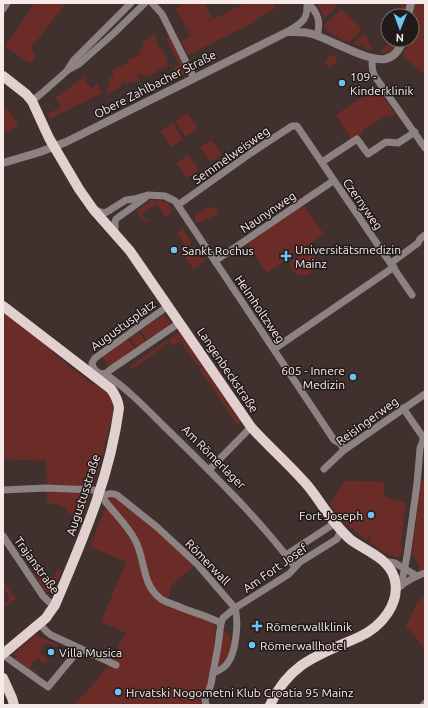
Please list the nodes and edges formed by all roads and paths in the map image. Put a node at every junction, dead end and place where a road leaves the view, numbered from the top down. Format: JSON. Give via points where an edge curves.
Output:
{"nodes":[{"id":1,"x":7,"y":3,"type":"edge"},
{"id":2,"x":131,"y":3,"type":"edge"},
{"id":3,"x":145,"y":3,"type":"edge"},
{"id":4,"x":152,"y":3,"type":"edge"},
{"id":5,"x":307,"y":3,"type":"edge"},
{"id":6,"x":3,"y":9,"type":"edge"},
{"id":7,"x":287,"y":32,"type":"junction"},
{"id":8,"x":316,"y":35,"type":"junction"},
{"id":9,"x":399,"y":48,"type":"edge"},
{"id":10,"x":373,"y":58,"type":"junction"},
{"id":11,"x":68,"y":70,"type":"junction"},
{"id":12,"x":3,"y":76,"type":"edge"},
{"id":13,"x":194,"y":78,"type":"junction"},
{"id":14,"x":32,"y":101,"type":"junction"},
{"id":15,"x":297,"y":126,"type":"joint"},
{"id":16,"x":415,"y":132,"type":"junction"},
{"id":17,"x":55,"y":147,"type":"junction"},
{"id":18,"x":425,"y":148,"type":"edge"},
{"id":19,"x":322,"y":162,"type":"junction"},
{"id":20,"x":3,"y":163,"type":"edge"},
{"id":21,"x":334,"y":180,"type":"junction"},
{"id":22,"x":148,"y":195,"type":"junction"},
{"id":23,"x":178,"y":205,"type":"junction"},
{"id":24,"x":93,"y":209,"type":"junction"},
{"id":25,"x":115,"y":233,"type":"junction"},
{"id":26,"x":425,"y":235,"type":"edge"},
{"id":27,"x":215,"y":261,"type":"junction"},
{"id":28,"x":392,"y":265,"type":"junction"},
{"id":29,"x":412,"y":295,"type":"dead end"},
{"id":30,"x":3,"y":306,"type":"edge"},
{"id":31,"x":168,"y":306,"type":"junction"},
{"id":32,"x":179,"y":323,"type":"junction"},
{"id":33,"x":274,"y":349,"type":"junction"},
{"id":34,"x":92,"y":371,"type":"junction"},
{"id":35,"x":105,"y":374,"type":"junction"},
{"id":36,"x":425,"y":394,"type":"edge"},
{"id":37,"x":403,"y":408,"type":"junction"},
{"id":38,"x":251,"y":427,"type":"junction"},
{"id":39,"x":344,"y":450,"type":"junction"},
{"id":40,"x":324,"y":469,"type":"dead end"},
{"id":41,"x":209,"y":470,"type":"junction"},
{"id":42,"x":3,"y":490,"type":"edge"},
{"id":43,"x":101,"y":494,"type":"junction"},
{"id":44,"x":338,"y":526,"type":"junction"},
{"id":45,"x":3,"y":536,"type":"edge"},
{"id":46,"x":286,"y":555,"type":"junction"},
{"id":47,"x":407,"y":556,"type":"junction"},
{"id":48,"x":383,"y":561,"type":"junction"},
{"id":49,"x":395,"y":563,"type":"junction"},
{"id":50,"x":295,"y":567,"type":"junction"},
{"id":51,"x":405,"y":569,"type":"junction"},
{"id":52,"x":425,"y":573,"type":"edge"},
{"id":53,"x":417,"y":576,"type":"junction"},
{"id":54,"x":398,"y":588,"type":"junction"},
{"id":55,"x":54,"y":605,"type":"junction"},
{"id":56,"x":235,"y":608,"type":"junction"},
{"id":57,"x":221,"y":623,"type":"junction"},
{"id":58,"x":40,"y":624,"type":"junction"},
{"id":59,"x":3,"y":654,"type":"edge"},
{"id":60,"x":72,"y":658,"type":"dead end"},
{"id":61,"x":116,"y":665,"type":"dead end"},
{"id":62,"x":214,"y":673,"type":"junction"},
{"id":63,"x":3,"y":678,"type":"edge"},
{"id":64,"x":14,"y":705,"type":"edge"},
{"id":65,"x":206,"y":705,"type":"edge"},
{"id":66,"x":270,"y":705,"type":"edge"}],
"edges":[{"from":1,"to":6,"type":"street"},
{"from":2,"to":11,"type":"street"},
{"from":3,"to":11,"type":"street","via":[[79,64]]},
{"from":4,"to":13,"type":"street","via":[[162,14]]},
{"from":5,"to":7,"type":"street","via":[[305,18]]},
{"from":5,"to":8,"type":"street","via":[[317,16]]},
{"from":7,"to":8,"type":"street","name":"Obere Zahlbacher Straße","via":[[307,32]]},
{"from":7,"to":13,"type":"street","name":"Obere Zahlbacher Straße"},
{"from":8,"to":10,"type":"street","name":"Obere Zahlbacher Straße"},
{"from":9,"to":10,"type":"street","via":[[386,59]]},
{"from":10,"to":16,"type":"street","via":[[374,75]]},
{"from":11,"to":14,"type":"street"},
{"from":12,"to":14,"type":"main road"},
{"from":13,"to":17,"type":"street","name":"Obere Zahlbacher Straße"},
{"from":14,"to":17,"type":"main road","name":"Langenbeckstraße"},
{"from":15,"to":19,"type":"street","name":"Czernyweg"},
{"from":15,"to":23,"type":"street","name":"Semmelweisweg","via":[[292,126],[245,157]]},
{"from":16,"to":18,"type":"street"},
{"from":16,"to":19,"type":"street","via":[[398,143],[386,142],[368,154],[357,139]]},
{"from":17,"to":20,"type":"street","name":"Obere Zahlbacher Straße"},
{"from":17,"to":24,"type":"main road","name":"Langenbeckstraße"},
{"from":19,"to":21,"type":"street","name":"Czernyweg"},
{"from":21,"to":27,"type":"street","name":"Naunynweg"},
{"from":21,"to":28,"type":"street","name":"Czernyweg"},
{"from":22,"to":23,"type":"street","name":"Helmholtzweg","via":[[170,198]]},
{"from":22,"to":24,"type":"street","name":"Helmholtzweg","via":[[126,200],[105,213]]},
{"from":22,"to":25,"type":"street","via":[[116,219]]},
{"from":23,"to":27,"type":"street","name":"Helmholtzweg"},
{"from":24,"to":25,"type":"main road","name":"Langenbeckstraße"},
{"from":25,"to":31,"type":"main road","name":"Langenbeckstraße"},
{"from":26,"to":28,"type":"street"},
{"from":27,"to":33,"type":"street","name":"Helmholtzweg"},
{"from":28,"to":29,"type":"street","name":"Czernyweg"},
{"from":28,"to":33,"type":"street"},
{"from":30,"to":34,"type":"main road"},
{"from":31,"to":32,"type":"main road","name":"Langenbeckstraße"},
{"from":31,"to":34,"type":"street","name":"Augustusplatz","via":[[98,355],[93,361]]},
{"from":32,"to":35,"type":"street"},
{"from":32,"to":38,"type":"main road","name":"Langenbeckstraße"},
{"from":33,"to":39,"type":"street","name":"Helmholtzweg","via":[[334,440],[340,443]]},
{"from":34,"to":35,"type":"street"},
{"from":34,"to":35,"type":"street","name":"Augustusplatz","via":[[92,367],[96,372]]},
{"from":34,"to":43,"type":"main road","name":"Augustusstraße","via":[[112,389],[119,408]]},
{"from":35,"to":41,"type":"street","name":"Am Römerlager","via":[[126,390]]},
{"from":36,"to":37,"type":"street","name":"Reisingerweg"},
{"from":37,"to":39,"type":"street","name":"Reisingerweg"},
{"from":37,"to":47,"type":"street","via":[[423,437]]},
{"from":38,"to":41,"type":"street"},
{"from":38,"to":44,"type":"main road","name":"Langenbeckstraße","via":[[312,490]]},
{"from":39,"to":40,"type":"street","name":"Reisingerweg"},
{"from":41,"to":46,"type":"street","name":"Am Römerlager"},
{"from":42,"to":43,"type":"street","name":"Römerwall","via":[[94,490]]},
{"from":43,"to":55,"type":"main road","name":"Augustusstraße"},
{"from":43,"to":56,"type":"street","name":"Römerwall","via":[[116,495],[157,527],[197,564]]},
{"from":43,"to":57,"type":"street","via":[[136,541],[148,585],[160,599]]},
{"from":44,"to":46,"type":"street","name":"Am Fort Josef"},
{"from":44,"to":48,"type":"main road","name":"Langenbeckstraße","via":[[357,544]]},
{"from":44,"to":50,"type":"street","name":"Am Fort Josef","via":[[337,539]]},
{"from":45,"to":55,"type":"street","name":"Trajanstraße","via":[[34,584],[48,602]]},
{"from":46,"to":50,"type":"street","name":"Am Römerlager"},
{"from":47,"to":49,"type":"street"},
{"from":47,"to":51,"type":"street"},
{"from":48,"to":49,"type":"street"},
{"from":48,"to":54,"type":"main road","name":"Langenbeckstraße"},
{"from":49,"to":51,"type":"street"},
{"from":50,"to":56,"type":"street","name":"Am Fort Josef","via":[[290,574]]},
{"from":51,"to":53,"type":"street"},
{"from":51,"to":54,"type":"street"},
{"from":52,"to":53,"type":"street"},
{"from":53,"to":54,"type":"street"},
{"from":54,"to":66,"type":"main road","via":[[390,609],[378,624],[367,633],[322,652],[301,665],[286,680]]},
{"from":55,"to":58,"type":"main road","name":"Augustusstraße"},
{"from":56,"to":57,"type":"street","name":"Am Fort Josef"},
{"from":56,"to":62,"type":"street","via":[[236,632],[232,655],[227,664]]},
{"from":57,"to":62,"type":"street"},
{"from":58,"to":59,"type":"main road","name":"Augustusstraße"},
{"from":58,"to":61,"type":"street","via":[[51,635]]},
{"from":59,"to":60,"type":"street","via":[[48,687]]},
{"from":62,"to":65,"type":"street","via":[[205,700]]},
{"from":63,"to":64,"type":"main road"}]}
